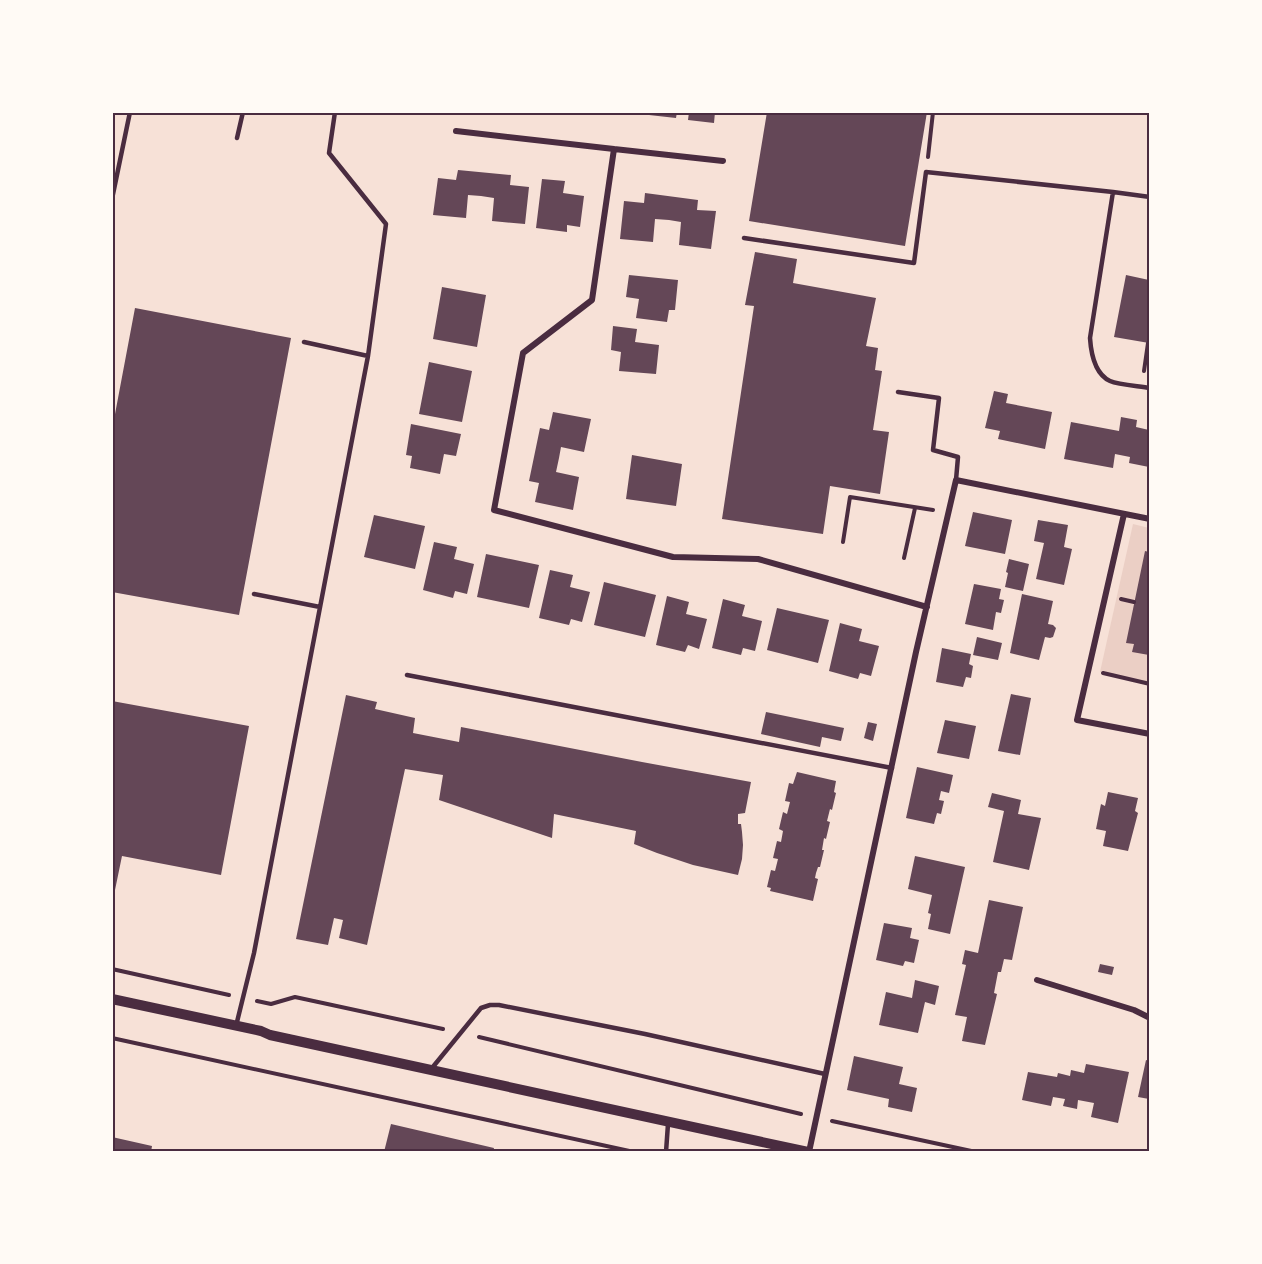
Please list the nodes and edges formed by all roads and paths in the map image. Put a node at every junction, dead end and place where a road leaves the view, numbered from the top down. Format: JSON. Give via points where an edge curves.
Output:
{"nodes":[{"id":1,"x":130,"y":112,"type":"edge"},
{"id":2,"x":243,"y":112,"type":"edge"},
{"id":3,"x":335,"y":112,"type":"edge"},
{"id":4,"x":933,"y":112,"type":"edge"},
{"id":5,"x":456,"y":131,"type":"dead end"},
{"id":6,"x":237,"y":138,"type":"dead end"},
{"id":7,"x":614,"y":149,"type":"junction"},
{"id":8,"x":723,"y":161,"type":"dead end"},
{"id":9,"x":926,"y":172,"type":"junction"},
{"id":10,"x":1113,"y":192,"type":"junction"},
{"id":11,"x":1149,"y":197,"type":"edge"},
{"id":12,"x":112,"y":199,"type":"edge"},
{"id":13,"x":744,"y":238,"type":"dead end"},
{"id":14,"x":304,"y":342,"type":"dead end"},
{"id":15,"x":1148,"y":343,"type":"edge"},
{"id":16,"x":368,"y":356,"type":"junction"},
{"id":17,"x":1142,"y":387,"type":"junction"},
{"id":18,"x":1149,"y":388,"type":"edge"},
{"id":19,"x":898,"y":392,"type":"dead end"},
{"id":20,"x":956,"y":480,"type":"junction"},
{"id":21,"x":915,"y":508,"type":"junction"},
{"id":22,"x":948,"y":513,"type":"junction"},
{"id":23,"x":1124,"y":514,"type":"junction"},
{"id":24,"x":1149,"y":519,"type":"edge"},
{"id":25,"x":843,"y":542,"type":"dead end"},
{"id":26,"x":904,"y":558,"type":"dead end"},
{"id":27,"x":254,"y":594,"type":"dead end"},
{"id":28,"x":320,"y":607,"type":"junction"},
{"id":29,"x":927,"y":607,"type":"junction"},
{"id":30,"x":1088,"y":669,"type":"junction"},
{"id":31,"x":407,"y":675,"type":"dead end"},
{"id":32,"x":1149,"y":684,"type":"edge"},
{"id":33,"x":1149,"y":734,"type":"edge"},
{"id":34,"x":892,"y":768,"type":"junction"},
{"id":35,"x":1037,"y":980,"type":"dead end"},
{"id":36,"x":112,"y":999,"type":"edge"},
{"id":37,"x":1149,"y":1018,"type":"edge"},
{"id":38,"x":236,"y":1026,"type":"junction"},
{"id":39,"x":112,"y":1038,"type":"edge"},
{"id":40,"x":431,"y":1070,"type":"junction"},
{"id":41,"x":825,"y":1074,"type":"junction"},
{"id":42,"x":669,"y":1121,"type":"junction"},
{"id":43,"x":829,"y":1121,"type":"dead end"},
{"id":44,"x":633,"y":1152,"type":"edge"},
{"id":45,"x":666,"y":1152,"type":"edge"},
{"id":46,"x":808,"y":1152,"type":"edge"},
{"id":47,"x":976,"y":1152,"type":"edge"}],
"edges":[{"from":1,"to":12,"type":"lane"},
{"from":2,"to":6,"type":"lane"},
{"from":3,"to":16,"type":"lane","via":[[329,153],[386,224]]},
{"from":4,"to":9,"type":"path"},
{"from":5,"to":7,"type":"street"},
{"from":7,"to":8,"type":"street"},
{"from":7,"to":29,"type":"street","via":[[592,300],[523,353],[494,510],[673,557],[758,559]]},
{"from":9,"to":10,"type":"lane"},
{"from":9,"to":13,"type":"lane","via":[[914,263]]},
{"from":10,"to":11,"type":"lane"},
{"from":10,"to":17,"type":"lane","via":[[1090,338],[1091,354],[1110,381]]},
{"from":14,"to":16,"type":"lane"},
{"from":15,"to":17,"type":"path"},
{"from":16,"to":28,"type":"lane"},
{"from":17,"to":18,"type":"lane"},
{"from":19,"to":20,"type":"lane","via":[[939,398],[933,450],[958,457]]},
{"from":20,"to":22,"type":"street"},
{"from":20,"to":23,"type":"street"},
{"from":21,"to":22,"type":"path"},
{"from":21,"to":25,"type":"path","via":[[850,498]]},
{"from":21,"to":26,"type":"path"},
{"from":22,"to":29,"type":"street"},
{"from":23,"to":24,"type":"street"},
{"from":23,"to":30,"type":"street"},
{"from":27,"to":28,"type":"lane"},
{"from":28,"to":38,"type":"lane","via":[[254,953]]},
{"from":29,"to":34,"type":"street"},
{"from":30,"to":32,"type":"path"},
{"from":30,"to":33,"type":"street","via":[[1077,720]]},
{"from":31,"to":34,"type":"lane"},
{"from":34,"to":41,"type":"street"},
{"from":35,"to":37,"type":"street"},
{"from":36,"to":38,"type":"street"},
{"from":38,"to":40,"type":"street"},
{"from":39,"to":44,"type":"path"},
{"from":40,"to":41,"type":"lane","via":[[481,1008],[499,1005]]},
{"from":40,"to":42,"type":"street"},
{"from":41,"to":46,"type":"street"},
{"from":42,"to":45,"type":"lane"},
{"from":42,"to":46,"type":"street"},
{"from":43,"to":47,"type":"path"}]}
